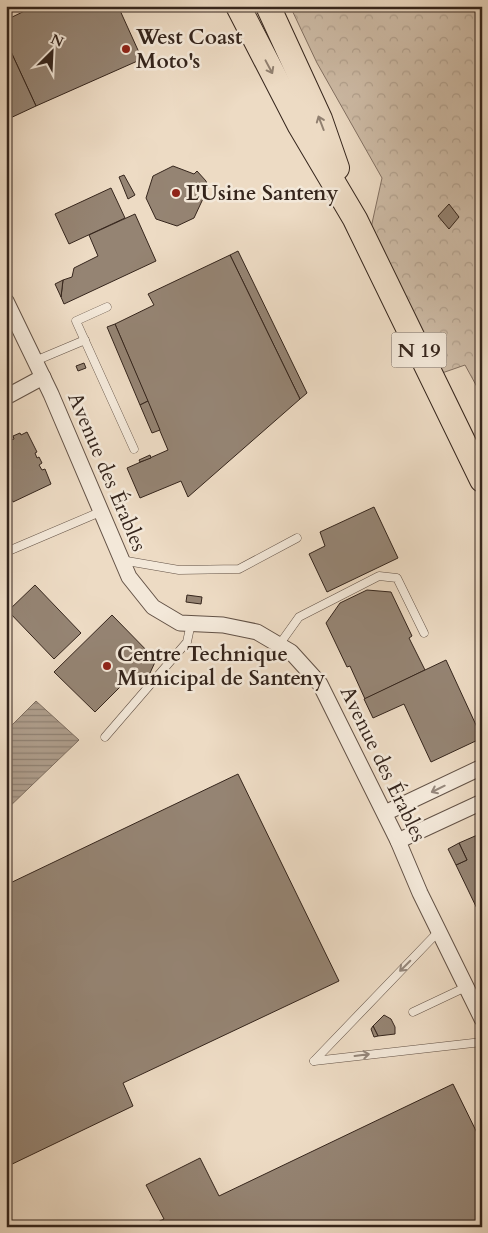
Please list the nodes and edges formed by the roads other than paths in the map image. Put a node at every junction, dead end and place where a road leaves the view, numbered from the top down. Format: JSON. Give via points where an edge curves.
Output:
{"nodes":[{"id":1,"x":238,"y":6,"type":"edge"},
{"id":2,"x":268,"y":6,"type":"edge"},
{"id":3,"x":356,"y":219,"type":"junction"},
{"id":4,"x":6,"y":301,"type":"edge"},
{"id":5,"x":107,"y":307,"type":"dead end"},
{"id":6,"x":85,"y":340,"type":"junction"},
{"id":7,"x":35,"y":360,"type":"junction"},
{"id":8,"x":43,"y":377,"type":"junction"},
{"id":9,"x":6,"y":397,"type":"edge"},
{"id":10,"x":134,"y":448,"type":"dead end"},
{"id":11,"x":482,"y":480,"type":"edge"},
{"id":12,"x":100,"y":512,"type":"junction"},
{"id":13,"x":297,"y":538,"type":"dead end"},
{"id":14,"x":6,"y":552,"type":"edge"},
{"id":15,"x":121,"y":560,"type":"junction"},
{"id":16,"x":191,"y":623,"type":"junction"},
{"id":17,"x":424,"y":633,"type":"dead end"},
{"id":18,"x":279,"y":645,"type":"junction"},
{"id":19,"x":105,"y":736,"type":"dead end"},
{"id":20,"x":482,"y":768,"type":"edge"},
{"id":21,"x":482,"y":802,"type":"edge"},
{"id":22,"x":385,"y":813,"type":"junction"},
{"id":23,"x":398,"y":841,"type":"junction"},
{"id":24,"x":439,"y":931,"type":"junction"},
{"id":25,"x":466,"y":987,"type":"junction"},
{"id":26,"x":413,"y":1012,"type":"dead end"},
{"id":27,"x":482,"y":1019,"type":"edge"},
{"id":28,"x":482,"y":1042,"type":"edge"}],
"edges":[{"from":1,"to":3,"type":"main road","number":"N 19","one_way":true,"via":[[300,126]]},
{"from":3,"to":2,"type":"main road","number":"N 19","one_way":true,"via":[[320,119]]},
{"from":3,"to":11,"type":"main road","number":"N 19"},
{"from":4,"to":7,"type":"street","name":"Avenue des Érables"},
{"from":5,"to":6,"type":"lane","via":[[76,321]]},
{"from":6,"to":7,"type":"lane"},
{"from":6,"to":10,"type":"lane"},
{"from":7,"to":8,"type":"street","name":"Avenue des Érables"},
{"from":8,"to":9,"type":"street"},
{"from":8,"to":12,"type":"street","name":"Avenue des Érables"},
{"from":12,"to":14,"type":"lane"},
{"from":12,"to":15,"type":"street","name":"Avenue des Érables"},
{"from":13,"to":15,"type":"lane","via":[[239,569],[179,570]]},
{"from":15,"to":16,"type":"street","name":"Avenue des Érables","via":[[129,577],[152,607],[180,622]]},
{"from":16,"to":18,"type":"street","name":"Avenue des Érables","via":[[257,632]]},
{"from":16,"to":19,"type":"lane","via":[[187,642]]},
{"from":17,"to":18,"type":"lane","via":[[397,578],[379,576],[299,617]]},
{"from":18,"to":22,"type":"street","name":"Avenue des Érables","via":[[291,652],[320,684]]},
{"from":20,"to":22,"type":"street","one_way":true},
{"from":21,"to":23,"type":"street"},
{"from":22,"to":23,"type":"street","name":"Avenue des Érables"},
{"from":23,"to":24,"type":"street","name":"Avenue des Érables"},
{"from":24,"to":25,"type":"street","name":"Avenue des Érables"},
{"from":24,"to":28,"type":"lane","one_way":true,"via":[[314,1061]]},
{"from":25,"to":26,"type":"lane"},
{"from":25,"to":27,"type":"street","name":"Avenue des Érables"}]}
